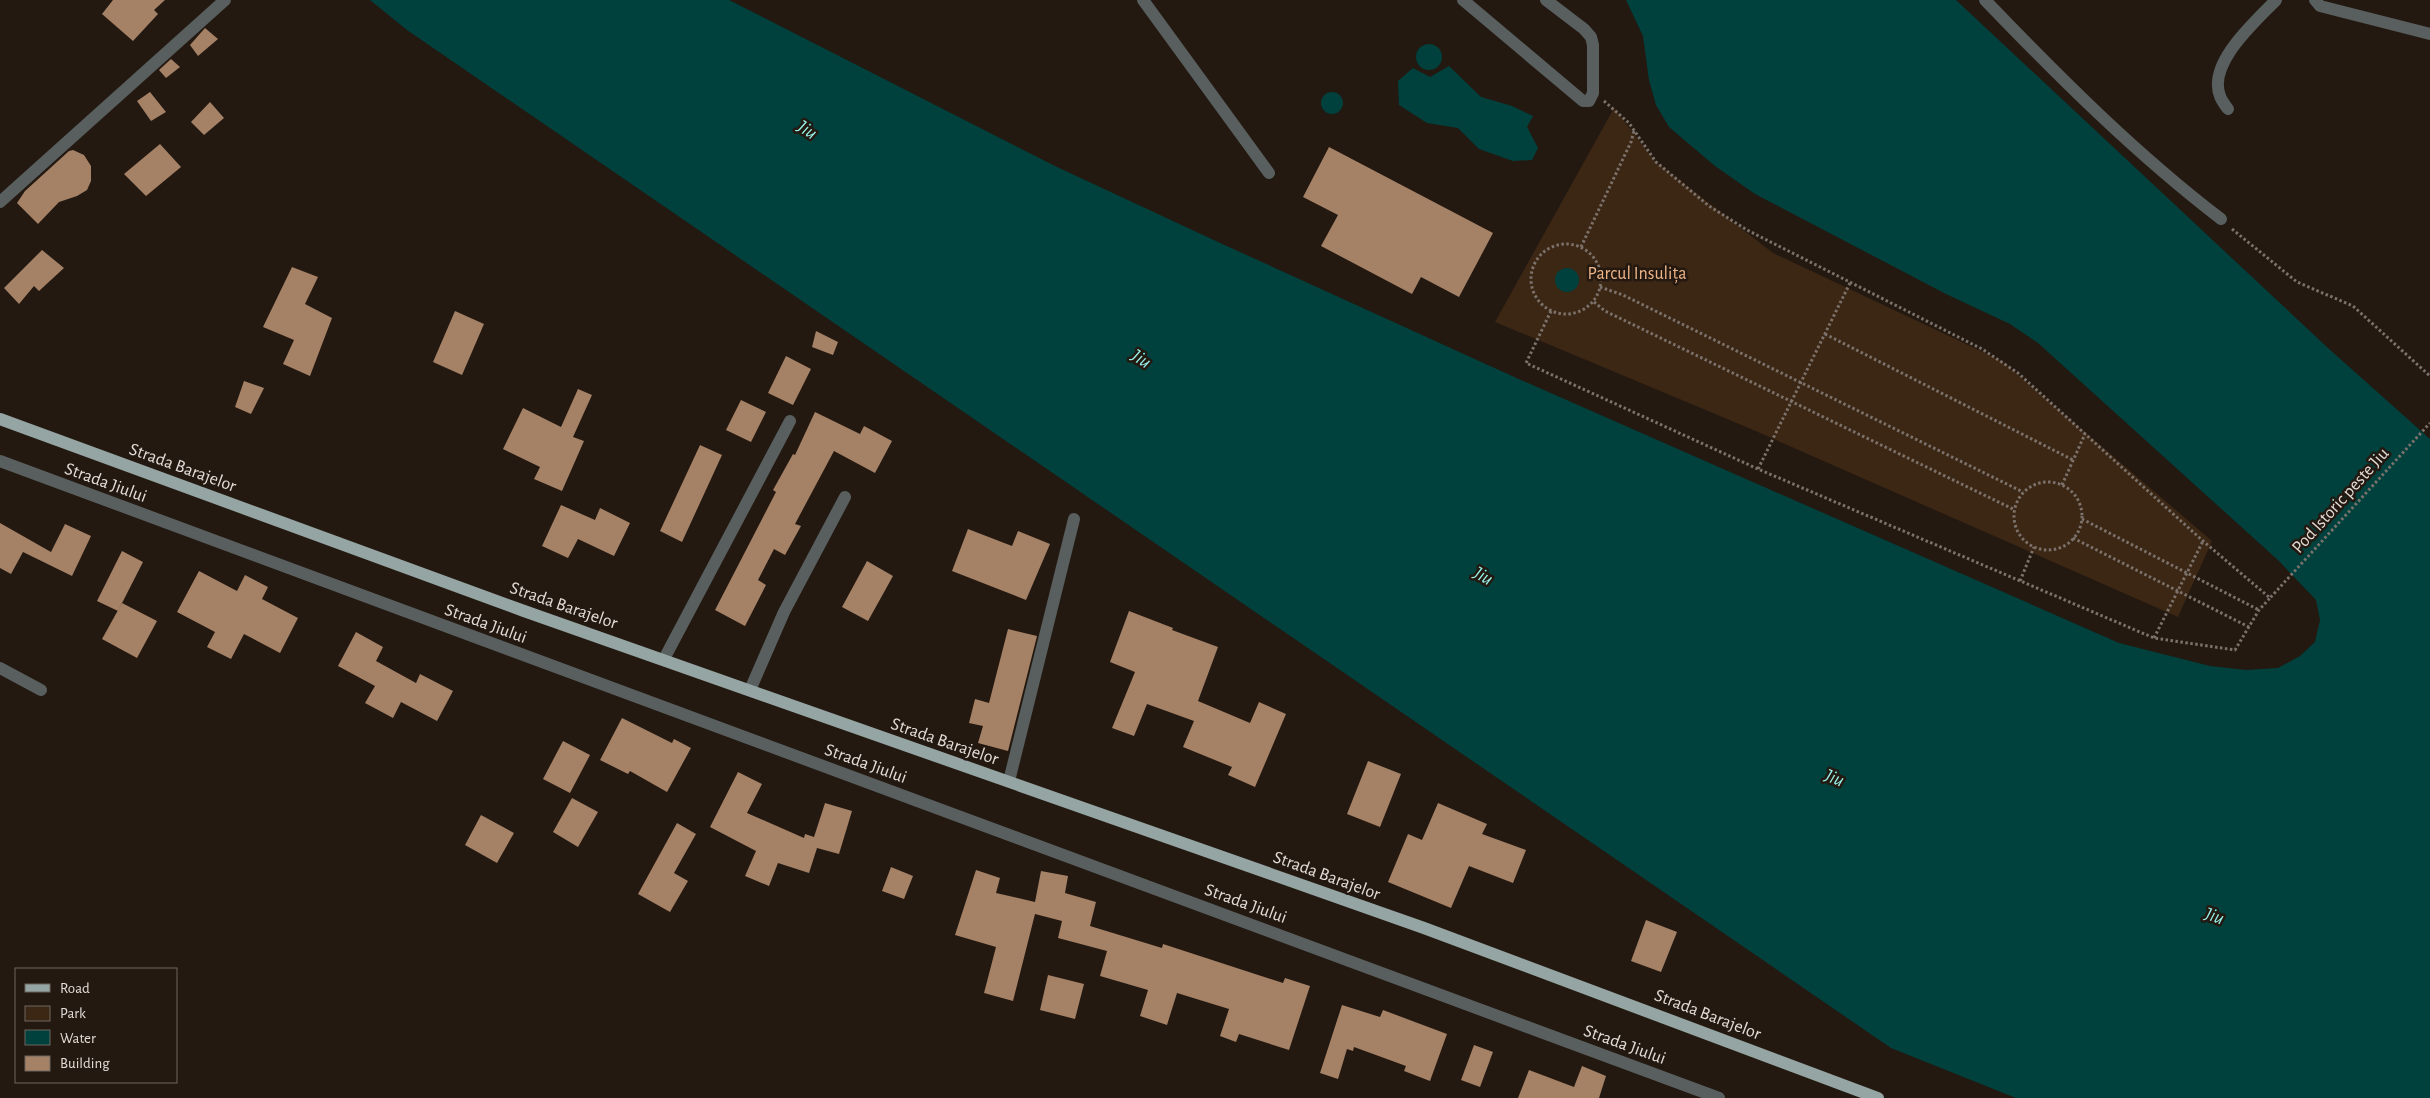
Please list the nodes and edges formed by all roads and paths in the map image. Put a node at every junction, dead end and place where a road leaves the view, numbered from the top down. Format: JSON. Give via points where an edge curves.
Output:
{"nodes":[{"id":1,"x":225,"y":0,"type":"edge"},
{"id":2,"x":1143,"y":0,"type":"edge"},
{"id":3,"x":1463,"y":0,"type":"edge"},
{"id":4,"x":1546,"y":0,"type":"edge"},
{"id":5,"x":1985,"y":0,"type":"edge"},
{"id":6,"x":2276,"y":0,"type":"edge"},
{"id":7,"x":2315,"y":0,"type":"edge"},
{"id":8,"x":2430,"y":34,"type":"edge"},
{"id":9,"x":1593,"y":93,"type":"junction"},
{"id":10,"x":2228,"y":109,"type":"dead end"},
{"id":11,"x":1634,"y":130,"type":"junction"},
{"id":12,"x":1269,"y":173,"type":"dead end"},
{"id":13,"x":0,"y":202,"type":"edge"},
{"id":14,"x":2220,"y":220,"type":"joint"},
{"id":15,"x":1581,"y":247,"type":"junction"},
{"id":16,"x":1850,"y":284,"type":"junction"},
{"id":17,"x":1600,"y":287,"type":"junction"},
{"id":18,"x":1594,"y":302,"type":"junction"},
{"id":19,"x":1551,"y":311,"type":"junction"},
{"id":20,"x":1825,"y":334,"type":"junction"},
{"id":21,"x":2430,"y":376,"type":"edge"},
{"id":22,"x":1801,"y":382,"type":"junction"},
{"id":23,"x":1791,"y":402,"type":"junction"},
{"id":24,"x":0,"y":419,"type":"edge"},
{"id":25,"x":790,"y":421,"type":"dead end"},
{"id":26,"x":2430,"y":424,"type":"edge"},
{"id":27,"x":2085,"y":434,"type":"junction"},
{"id":28,"x":2073,"y":460,"type":"junction"},
{"id":29,"x":0,"y":462,"type":"edge"},
{"id":30,"x":1758,"y":469,"type":"junction"},
{"id":31,"x":2062,"y":485,"type":"junction"},
{"id":32,"x":2023,"y":492,"type":"junction"},
{"id":33,"x":845,"y":497,"type":"dead end"},
{"id":34,"x":2015,"y":510,"type":"junction"},
{"id":35,"x":1074,"y":519,"type":"dead end"},
{"id":36,"x":2082,"y":519,"type":"junction"},
{"id":37,"x":2074,"y":538,"type":"junction"},
{"id":38,"x":2203,"y":541,"type":"junction"},
{"id":39,"x":2034,"y":547,"type":"junction"},
{"id":40,"x":2187,"y":573,"type":"junction"},
{"id":41,"x":2020,"y":581,"type":"junction"},
{"id":42,"x":2178,"y":591,"type":"junction"},
{"id":43,"x":2270,"y":598,"type":"junction"},
{"id":44,"x":2259,"y":610,"type":"junction"},
{"id":45,"x":2249,"y":626,"type":"junction"},
{"id":46,"x":2154,"y":638,"type":"junction"},
{"id":47,"x":664,"y":658,"type":"junction"},
{"id":48,"x":0,"y":668,"type":"edge"},
{"id":49,"x":40,"y":690,"type":"dead end"},
{"id":50,"x":750,"y":690,"type":"junction"},
{"id":51,"x":1009,"y":781,"type":"junction"},
{"id":52,"x":1719,"y":1098,"type":"edge"},
{"id":53,"x":1878,"y":1098,"type":"edge"}],
"edges":[{"from":1,"to":13,"type":"street"},
{"from":2,"to":12,"type":"street"},
{"from":3,"to":9,"type":"street","via":[[1582,101],[1589,101]]},
{"from":4,"to":9,"type":"street","via":[[1591,37]]},
{"from":5,"to":14,"type":"street","via":[[2137,149]]},
{"from":6,"to":10,"type":"street","via":[[2239,39],[2222,64],[2219,95]]},
{"from":7,"to":8,"type":"street","via":[[2320,6]]},
{"from":9,"to":11,"type":"path","via":[[1614,108]]},
{"from":11,"to":15,"type":"path"},
{"from":11,"to":16,"type":"path","via":[[1656,162],[1709,206],[1747,230]]},
{"from":14,"to":21,"type":"path","via":[[2298,282],[2353,306]]},
{"from":15,"to":17,"type":"path","via":[[1596,259],[1601,269]]},
{"from":15,"to":19,"type":"path","via":[[1566,243],[1555,245],[1537,260],[1531,283],[1538,299]]},
{"from":16,"to":20,"type":"path"},
{"from":16,"to":27,"type":"path","via":[[1982,349],[2002,362]]},
{"from":17,"to":18,"type":"path"},
{"from":17,"to":22,"type":"path"},
{"from":18,"to":19,"type":"path","via":[[1574,314]]},
{"from":18,"to":23,"type":"path","via":[[1605,311]]},
{"from":19,"to":30,"type":"path","via":[[1526,364]]},
{"from":20,"to":22,"type":"path"},
{"from":20,"to":28,"type":"path"},
{"from":22,"to":23,"type":"path"},
{"from":22,"to":32,"type":"path"},
{"from":23,"to":30,"type":"path"},
{"from":23,"to":34,"type":"path"},
{"from":24,"to":47,"type":"main road","name":"Strada Barajelor"},
{"from":25,"to":47,"type":"street"},
{"from":26,"to":43,"type":"path","name":"Pod Istoric peste Jiu"},
{"from":27,"to":28,"type":"path"},
{"from":27,"to":38,"type":"path"},
{"from":28,"to":31,"type":"path"},
{"from":29,"to":52,"type":"street","name":"Strada Jiului"},
{"from":30,"to":41,"type":"path"},
{"from":31,"to":32,"type":"path","via":[[2046,482]]},
{"from":31,"to":36,"type":"path","via":[[2078,498]]},
{"from":32,"to":34,"type":"path"},
{"from":33,"to":50,"type":"street","via":[[784,612]]},
{"from":34,"to":39,"type":"path","via":[[2018,532]]},
{"from":35,"to":51,"type":"street"},
{"from":36,"to":37,"type":"path"},
{"from":36,"to":40,"type":"path"},
{"from":37,"to":39,"type":"path","via":[[2055,549]]},
{"from":37,"to":42,"type":"path"},
{"from":38,"to":40,"type":"path"},
{"from":38,"to":43,"type":"path"},
{"from":39,"to":41,"type":"path"},
{"from":40,"to":42,"type":"path"},
{"from":40,"to":44,"type":"path"},
{"from":41,"to":46,"type":"path"},
{"from":42,"to":45,"type":"path"},
{"from":42,"to":46,"type":"path"},
{"from":43,"to":44,"type":"path","name":"Pod Istoric peste Jiu"},
{"from":44,"to":45,"type":"path","name":"Pod Istoric peste Jiu"},
{"from":45,"to":46,"type":"path","name":"Pod Istoric peste Jiu","via":[[2235,650]]},
{"from":47,"to":50,"type":"main road","name":"Strada Barajelor"},
{"from":48,"to":49,"type":"street"},
{"from":50,"to":51,"type":"main road","name":"Strada Barajelor"},
{"from":51,"to":53,"type":"main road","name":"Strada Barajelor","via":[[1424,928]]}]}
